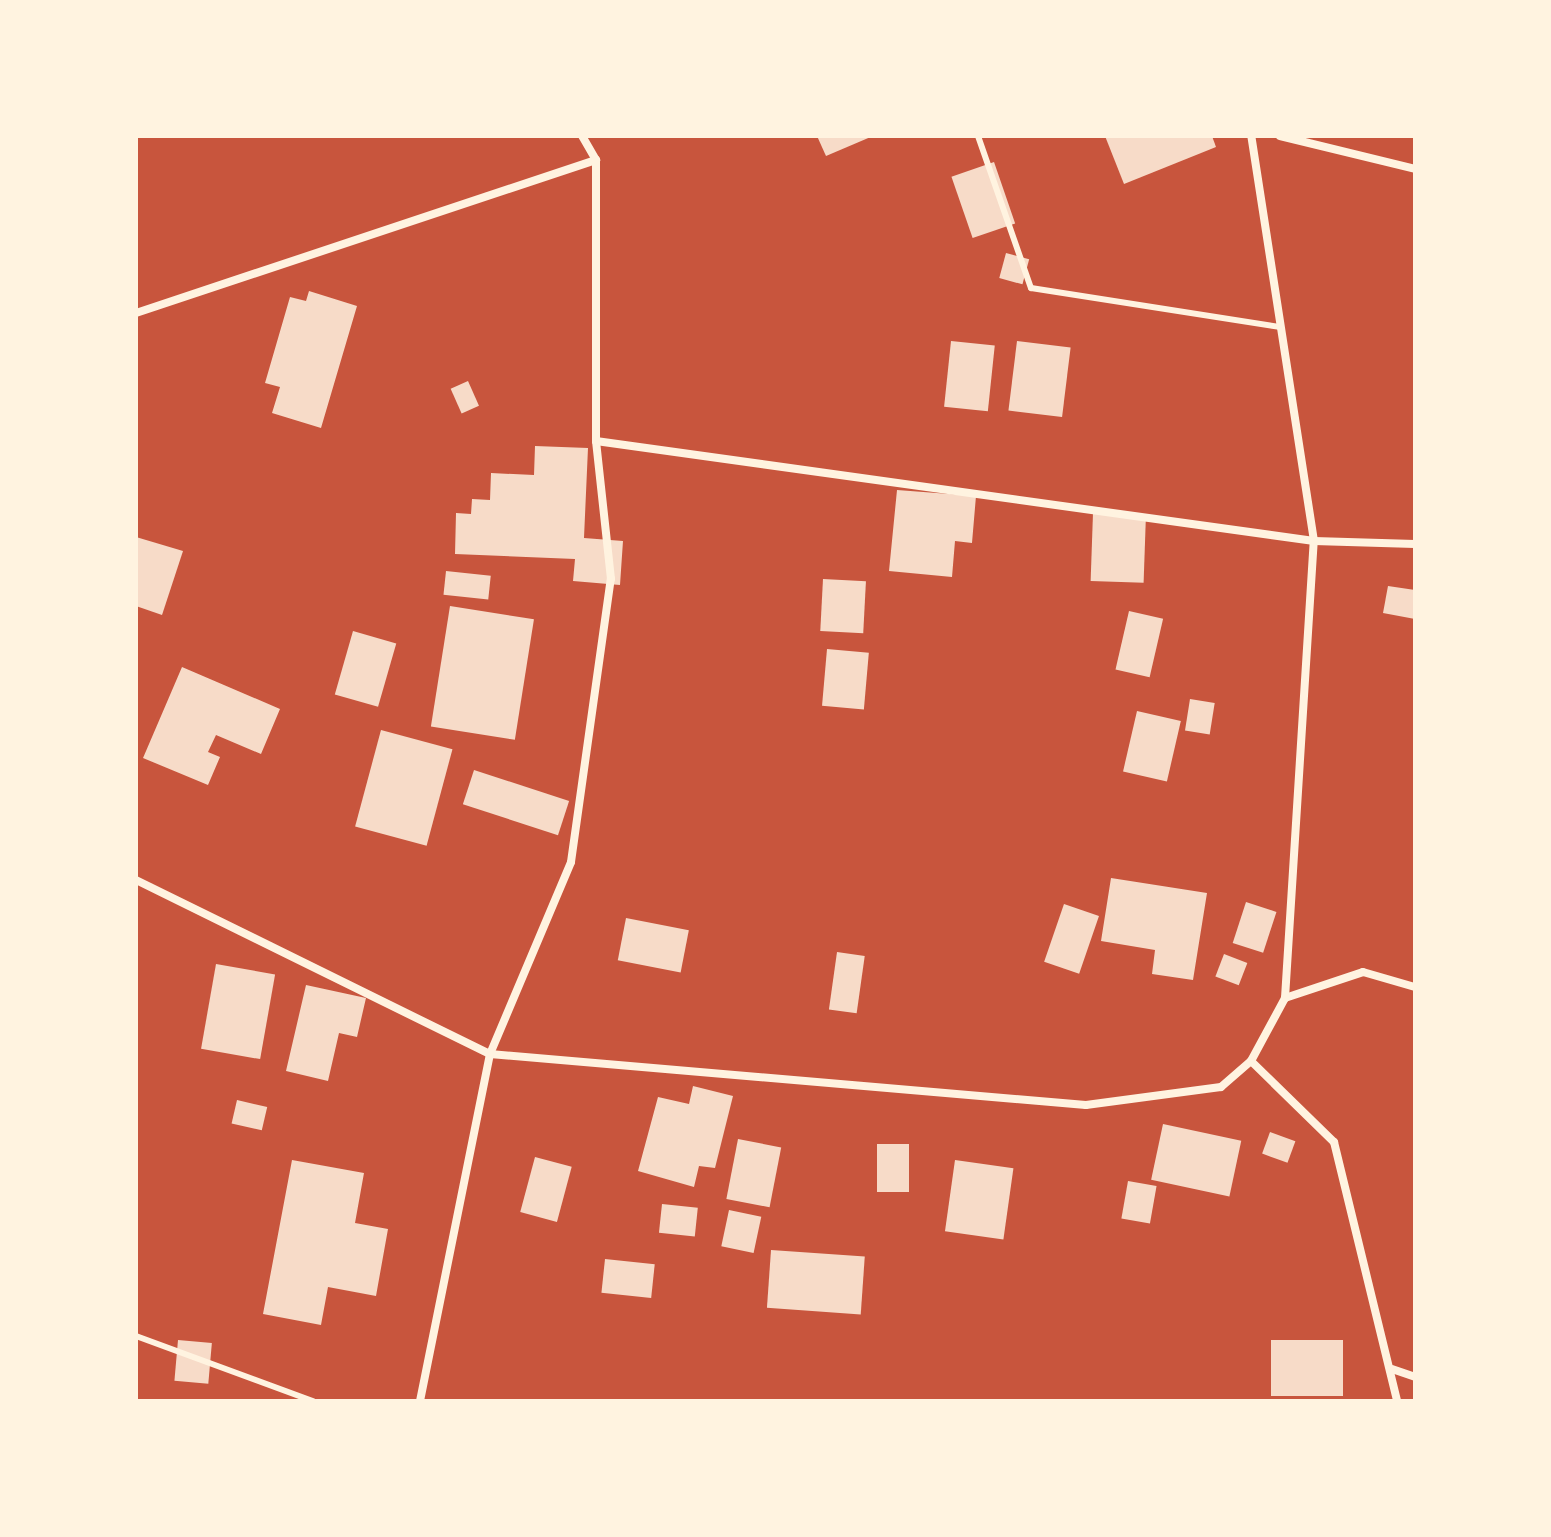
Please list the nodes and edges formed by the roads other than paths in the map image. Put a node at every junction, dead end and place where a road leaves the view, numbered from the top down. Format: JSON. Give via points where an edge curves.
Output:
{"nodes":[{"id":1,"x":582,"y":136,"type":"edge"},
{"id":2,"x":978,"y":136,"type":"edge"},
{"id":3,"x":1251,"y":136,"type":"edge"},
{"id":4,"x":1280,"y":136,"type":"edge"},
{"id":5,"x":596,"y":160,"type":"junction"},
{"id":6,"x":1415,"y":169,"type":"edge"},
{"id":7,"x":136,"y":313,"type":"edge"},
{"id":8,"x":1281,"y":327,"type":"junction"},
{"id":9,"x":596,"y":441,"type":"junction"},
{"id":10,"x":1314,"y":541,"type":"junction"},
{"id":11,"x":1415,"y":544,"type":"edge"},
{"id":12,"x":136,"y":880,"type":"edge"},
{"id":13,"x":1415,"y":987,"type":"edge"},
{"id":14,"x":1285,"y":998,"type":"junction"},
{"id":15,"x":490,"y":1054,"type":"junction"},
{"id":16,"x":1251,"y":1061,"type":"junction"},
{"id":17,"x":136,"y":1336,"type":"edge"},
{"id":18,"x":1392,"y":1369,"type":"junction"},
{"id":19,"x":1415,"y":1377,"type":"edge"},
{"id":20,"x":313,"y":1401,"type":"edge"},
{"id":21,"x":420,"y":1401,"type":"edge"},
{"id":22,"x":1397,"y":1401,"type":"edge"}],
"edges":[{"from":1,"to":5,"type":"street"},
{"from":2,"to":8,"type":"lane","via":[[1031,288]]},
{"from":3,"to":8,"type":"street"},
{"from":4,"to":6,"type":"street"},
{"from":5,"to":7,"type":"street"},
{"from":5,"to":9,"type":"street"},
{"from":8,"to":10,"type":"street"},
{"from":9,"to":10,"type":"street"},
{"from":9,"to":15,"type":"street","via":[[611,579],[571,862]]},
{"from":10,"to":11,"type":"street"},
{"from":10,"to":14,"type":"street"},
{"from":12,"to":15,"type":"street"},
{"from":13,"to":14,"type":"street","via":[[1363,972]]},
{"from":14,"to":16,"type":"street"},
{"from":15,"to":16,"type":"street","via":[[1086,1105],[1221,1087]]},
{"from":15,"to":21,"type":"street"},
{"from":16,"to":18,"type":"street","via":[[1334,1142]]},
{"from":17,"to":20,"type":"lane"},
{"from":18,"to":19,"type":"street"},
{"from":18,"to":22,"type":"street"}]}
